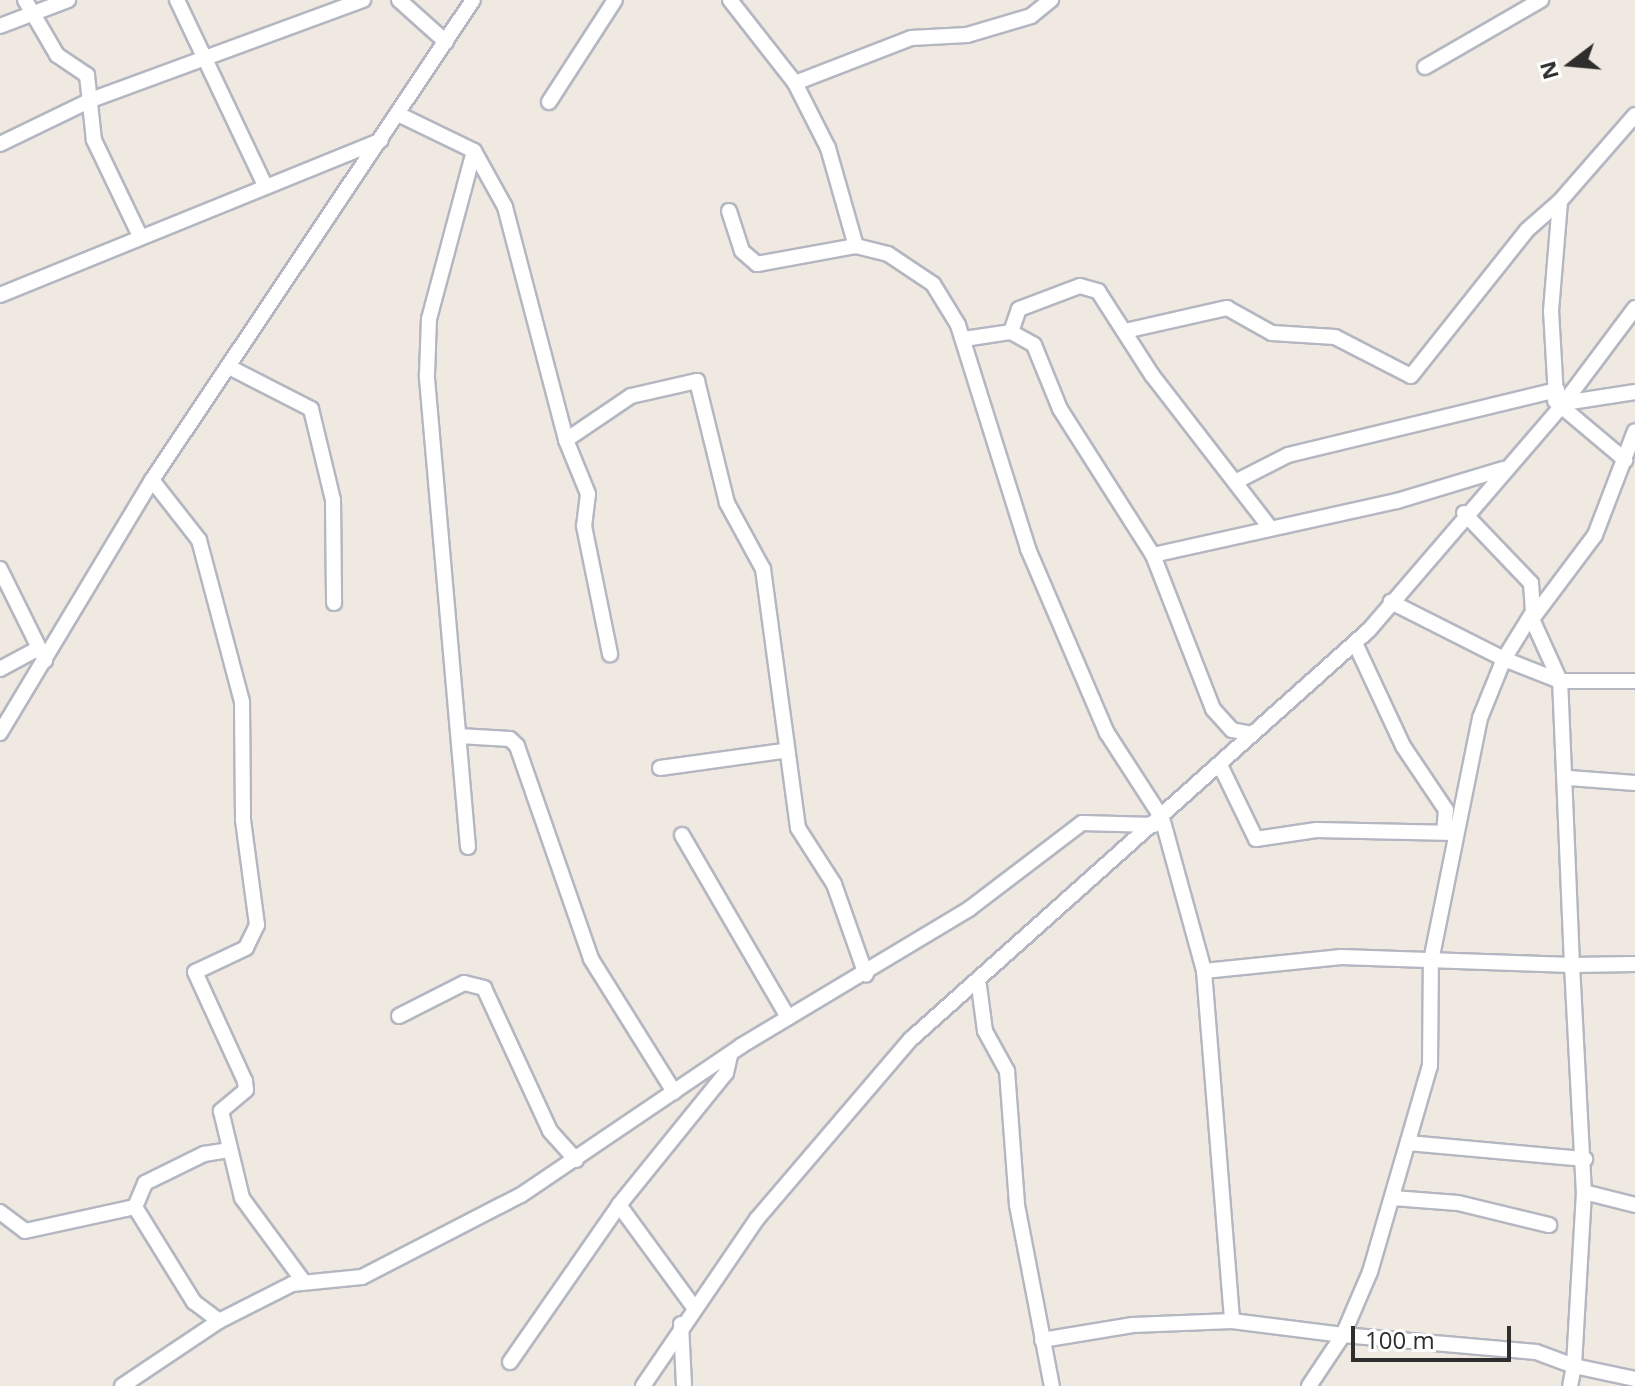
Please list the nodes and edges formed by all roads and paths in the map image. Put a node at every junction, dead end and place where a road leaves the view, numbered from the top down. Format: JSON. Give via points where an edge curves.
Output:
{"nodes":[{"id":1,"x":25,"y":0,"type":"edge"},
{"id":2,"x":68,"y":0,"type":"edge"},
{"id":3,"x":177,"y":0,"type":"edge"},
{"id":4,"x":363,"y":0,"type":"edge"},
{"id":5,"x":399,"y":0,"type":"edge"},
{"id":6,"x":473,"y":0,"type":"edge"},
{"id":7,"x":615,"y":0,"type":"edge"},
{"id":8,"x":730,"y":0,"type":"edge"},
{"id":9,"x":1051,"y":0,"type":"edge"},
{"id":10,"x":1541,"y":0,"type":"edge"},
{"id":11,"x":32,"y":14,"type":"junction"},
{"id":12,"x":0,"y":26,"type":"edge"},
{"id":13,"x":446,"y":42,"type":"junction"},
{"id":14,"x":206,"y":58,"type":"junction"},
{"id":15,"x":1425,"y":67,"type":"dead end"},
{"id":16,"x":795,"y":83,"type":"junction"},
{"id":17,"x":91,"y":100,"type":"junction"},
{"id":18,"x":549,"y":102,"type":"dead end"},
{"id":19,"x":400,"y":115,"type":"junction"},
{"id":20,"x":1635,"y":115,"type":"edge"},
{"id":21,"x":383,"y":139,"type":"junction"},
{"id":22,"x":0,"y":144,"type":"edge"},
{"id":23,"x":474,"y":151,"type":"junction"},
{"id":24,"x":265,"y":185,"type":"junction"},
{"id":25,"x":1560,"y":201,"type":"junction"},
{"id":26,"x":729,"y":211,"type":"dead end"},
{"id":27,"x":139,"y":234,"type":"junction"},
{"id":28,"x":856,"y":246,"type":"junction"},
{"id":29,"x":0,"y":295,"type":"edge"},
{"id":30,"x":1635,"y":308,"type":"edge"},
{"id":31,"x":1125,"y":331,"type":"junction"},
{"id":32,"x":1011,"y":332,"type":"junction"},
{"id":33,"x":964,"y":339,"type":"junction"},
{"id":34,"x":231,"y":368,"type":"junction"},
{"id":35,"x":1635,"y":392,"type":"edge"},
{"id":36,"x":1557,"y":403,"type":"junction"},
{"id":37,"x":1635,"y":431,"type":"edge"},
{"id":38,"x":566,"y":440,"type":"junction"},
{"id":39,"x":1629,"y":454,"type":"edge"},
{"id":40,"x":1507,"y":467,"type":"junction"},
{"id":41,"x":152,"y":480,"type":"junction"},
{"id":42,"x":1237,"y":481,"type":"junction"},
{"id":43,"x":1464,"y":513,"type":"junction"},
{"id":44,"x":1268,"y":525,"type":"junction"},
{"id":45,"x":1153,"y":555,"type":"junction"},
{"id":46,"x":0,"y":569,"type":"edge"},
{"id":47,"x":1391,"y":602,"type":"junction"},
{"id":48,"x":334,"y":603,"type":"dead end"},
{"id":49,"x":1533,"y":612,"type":"junction"},
{"id":50,"x":1355,"y":643,"type":"junction"},
{"id":51,"x":42,"y":654,"type":"junction"},
{"id":52,"x":610,"y":654,"type":"dead end"},
{"id":53,"x":1504,"y":659,"type":"junction"},
{"id":54,"x":0,"y":669,"type":"edge"},
{"id":55,"x":1560,"y":681,"type":"junction"},
{"id":56,"x":1635,"y":681,"type":"edge"},
{"id":57,"x":0,"y":733,"type":"edge"},
{"id":58,"x":1252,"y":734,"type":"junction"},
{"id":59,"x":459,"y":736,"type":"junction"},
{"id":60,"x":782,"y":751,"type":"junction"},
{"id":61,"x":1221,"y":767,"type":"junction"},
{"id":62,"x":660,"y":768,"type":"dead end"},
{"id":63,"x":1569,"y":778,"type":"junction"},
{"id":64,"x":1635,"y":783,"type":"edge"},
{"id":65,"x":1158,"y":821,"type":"junction"},
{"id":66,"x":1450,"y":832,"type":"junction"},
{"id":67,"x":682,"y":835,"type":"dead end"},
{"id":68,"x":468,"y":847,"type":"dead end"},
{"id":69,"x":1431,"y":961,"type":"junction"},
{"id":70,"x":1635,"y":964,"type":"edge"},
{"id":71,"x":1572,"y":965,"type":"junction"},
{"id":72,"x":1204,"y":971,"type":"junction"},
{"id":73,"x":866,"y":975,"type":"junction"},
{"id":74,"x":979,"y":986,"type":"junction"},
{"id":75,"x":399,"y":1016,"type":"dead end"},
{"id":76,"x":788,"y":1017,"type":"junction"},
{"id":77,"x":730,"y":1056,"type":"junction"},
{"id":78,"x":674,"y":1092,"type":"junction"},
{"id":79,"x":1408,"y":1143,"type":"junction"},
{"id":80,"x":230,"y":1150,"type":"junction"},
{"id":81,"x":1585,"y":1159,"type":"junction"},
{"id":82,"x":576,"y":1160,"type":"junction"},
{"id":83,"x":1584,"y":1192,"type":"junction"},
{"id":84,"x":1393,"y":1198,"type":"junction"},
{"id":85,"x":619,"y":1205,"type":"junction"},
{"id":86,"x":1635,"y":1205,"type":"edge"},
{"id":87,"x":135,"y":1207,"type":"junction"},
{"id":88,"x":0,"y":1212,"type":"edge"},
{"id":89,"x":1549,"y":1225,"type":"dead end"},
{"id":90,"x":304,"y":1282,"type":"junction"},
{"id":91,"x":693,"y":1306,"type":"junction"},
{"id":92,"x":219,"y":1321,"type":"junction"},
{"id":93,"x":1232,"y":1321,"type":"junction"},
{"id":94,"x":681,"y":1324,"type":"junction"},
{"id":95,"x":1343,"y":1335,"type":"junction"},
{"id":96,"x":1042,"y":1340,"type":"junction"},
{"id":97,"x":510,"y":1362,"type":"dead end"},
{"id":98,"x":1574,"y":1366,"type":"junction"},
{"id":99,"x":1635,"y":1379,"type":"edge"},
{"id":100,"x":122,"y":1386,"type":"edge"},
{"id":101,"x":643,"y":1386,"type":"edge"},
{"id":102,"x":684,"y":1386,"type":"edge"},
{"id":103,"x":1052,"y":1386,"type":"edge"},
{"id":104,"x":1309,"y":1386,"type":"edge"},
{"id":105,"x":1570,"y":1386,"type":"edge"}],
"edges":[{"from":1,"to":11,"type":"street"},
{"from":2,"to":11,"type":"street"},
{"from":3,"to":14,"type":"street"},
{"from":4,"to":14,"type":"street"},
{"from":5,"to":13,"type":"street"},
{"from":6,"to":13,"type":"street"},
{"from":7,"to":18,"type":"street"},
{"from":8,"to":16,"type":"street"},
{"from":9,"to":16,"type":"street","via":[[1031,16],[967,35],[911,38]]},
{"from":10,"to":15,"type":"street"},
{"from":11,"to":12,"type":"street"},
{"from":11,"to":17,"type":"street","via":[[57,55],[87,75]]},
{"from":13,"to":19,"type":"street"},
{"from":14,"to":17,"type":"street"},
{"from":14,"to":24,"type":"street"},
{"from":16,"to":28,"type":"street","via":[[828,148]]},
{"from":17,"to":22,"type":"street"},
{"from":17,"to":27,"type":"street","via":[[94,140]]},
{"from":19,"to":21,"type":"street"},
{"from":19,"to":23,"type":"street"},
{"from":20,"to":25,"type":"street"},
{"from":21,"to":24,"type":"street"},
{"from":21,"to":34,"type":"street"},
{"from":23,"to":38,"type":"street","via":[[505,207]]},
{"from":23,"to":59,"type":"street","via":[[429,319],[427,375]]},
{"from":24,"to":27,"type":"street"},
{"from":25,"to":31,"type":"street","via":[[1527,230],[1411,376],[1335,337],[1272,333],[1227,308]]},
{"from":25,"to":36,"type":"street","via":[[1551,311]]},
{"from":26,"to":28,"type":"street","via":[[742,251],[757,264]]},
{"from":27,"to":29,"type":"street"},
{"from":28,"to":33,"type":"street","via":[[917,270],[948,306]]},
{"from":30,"to":36,"type":"street"},
{"from":31,"to":32,"type":"street","via":[[1104,296],[1080,286],[1019,309]]},
{"from":31,"to":42,"type":"street"},
{"from":32,"to":33,"type":"street"},
{"from":32,"to":45,"type":"street","via":[[1039,353],[1060,409]]},
{"from":33,"to":65,"type":"street","via":[[1028,549],[1107,733]]},
{"from":34,"to":41,"type":"street"},
{"from":34,"to":48,"type":"street","via":[[311,409],[333,500]]},
{"from":35,"to":36,"type":"street"},
{"from":36,"to":39,"type":"street"},
{"from":36,"to":40,"type":"street"},
{"from":36,"to":42,"type":"street","via":[[1288,455]]},
{"from":37,"to":39,"type":"street"},
{"from":38,"to":52,"type":"street","via":[[588,494],[584,526]]},
{"from":38,"to":60,"type":"street","via":[[631,396],[697,381],[727,503],[763,569],[781,671]]},
{"from":39,"to":49,"type":"street","via":[[1595,535]]},
{"from":40,"to":43,"type":"street"},
{"from":40,"to":44,"type":"street","via":[[1397,501]]},
{"from":41,"to":51,"type":"street"},
{"from":41,"to":80,"type":"street","via":[[199,540],[242,702],[243,820],[257,925],[246,948],[195,972],[245,1081],[246,1090],[221,1111]]},
{"from":42,"to":44,"type":"street"},
{"from":43,"to":47,"type":"street"},
{"from":43,"to":49,"type":"street","via":[[1528,578]]},
{"from":44,"to":45,"type":"street"},
{"from":45,"to":58,"type":"street","via":[[1213,709],[1232,730]]},
{"from":46,"to":51,"type":"street"},
{"from":47,"to":50,"type":"street"},
{"from":47,"to":53,"type":"street"},
{"from":49,"to":53,"type":"street"},
{"from":49,"to":55,"type":"street","via":[[1535,637]]},
{"from":50,"to":58,"type":"street"},
{"from":50,"to":66,"type":"street","via":[[1403,746],[1446,810]]},
{"from":51,"to":54,"type":"street"},
{"from":51,"to":57,"type":"street"},
{"from":53,"to":55,"type":"street"},
{"from":53,"to":66,"type":"street","via":[[1480,718]]},
{"from":55,"to":56,"type":"street"},
{"from":55,"to":63,"type":"street"},
{"from":58,"to":61,"type":"street"},
{"from":59,"to":68,"type":"street"},
{"from":59,"to":78,"type":"street","via":[[510,739],[517,746],[591,959]]},
{"from":60,"to":62,"type":"street"},
{"from":60,"to":73,"type":"street","via":[[798,828],[834,884]]},
{"from":61,"to":65,"type":"street"},
{"from":61,"to":66,"type":"street","via":[[1256,839],[1316,830]]},
{"from":63,"to":64,"type":"street"},
{"from":63,"to":71,"type":"street"},
{"from":65,"to":72,"type":"street"},
{"from":65,"to":73,"type":"street","via":[[1082,823]]},
{"from":65,"to":74,"type":"street"},
{"from":66,"to":69,"type":"street"},
{"from":67,"to":76,"type":"street"},
{"from":69,"to":71,"type":"street"},
{"from":69,"to":72,"type":"street","via":[[1341,957]]},
{"from":69,"to":79,"type":"street","via":[[1430,1066]]},
{"from":70,"to":71,"type":"street"},
{"from":71,"to":81,"type":"street"},
{"from":72,"to":93,"type":"street"},
{"from":73,"to":76,"type":"street"},
{"from":74,"to":91,"type":"street","via":[[911,1039],[757,1219]]},
{"from":74,"to":96,"type":"street","via":[[985,1031],[1007,1071],[1017,1205]]},
{"from":75,"to":82,"type":"street","via":[[464,983],[484,988],[550,1131]]},
{"from":76,"to":77,"type":"street"},
{"from":77,"to":78,"type":"street"},
{"from":77,"to":85,"type":"street","via":[[726,1073]]},
{"from":78,"to":82,"type":"street"},
{"from":79,"to":81,"type":"street"},
{"from":79,"to":84,"type":"street"},
{"from":80,"to":87,"type":"street","via":[[204,1154],[145,1183]]},
{"from":80,"to":90,"type":"street","via":[[242,1198]]},
{"from":81,"to":83,"type":"street"},
{"from":82,"to":90,"type":"street","via":[[362,1277]]},
{"from":83,"to":86,"type":"street"},
{"from":83,"to":98,"type":"street"},
{"from":84,"to":89,"type":"street","via":[[1458,1203]]},
{"from":84,"to":95,"type":"street"},
{"from":85,"to":91,"type":"street"},
{"from":85,"to":97,"type":"street"},
{"from":87,"to":88,"type":"street","via":[[25,1231]]},
{"from":87,"to":92,"type":"street","via":[[199,1309]]},
{"from":90,"to":92,"type":"street"},
{"from":91,"to":94,"type":"street"},
{"from":92,"to":100,"type":"street"},
{"from":93,"to":95,"type":"street"},
{"from":93,"to":96,"type":"street","via":[[1133,1325]]},
{"from":94,"to":101,"type":"street"},
{"from":94,"to":102,"type":"street"},
{"from":95,"to":98,"type":"street","via":[[1536,1352]]},
{"from":95,"to":104,"type":"street"},
{"from":96,"to":103,"type":"street"},
{"from":98,"to":99,"type":"street"},
{"from":98,"to":105,"type":"street"}]}
